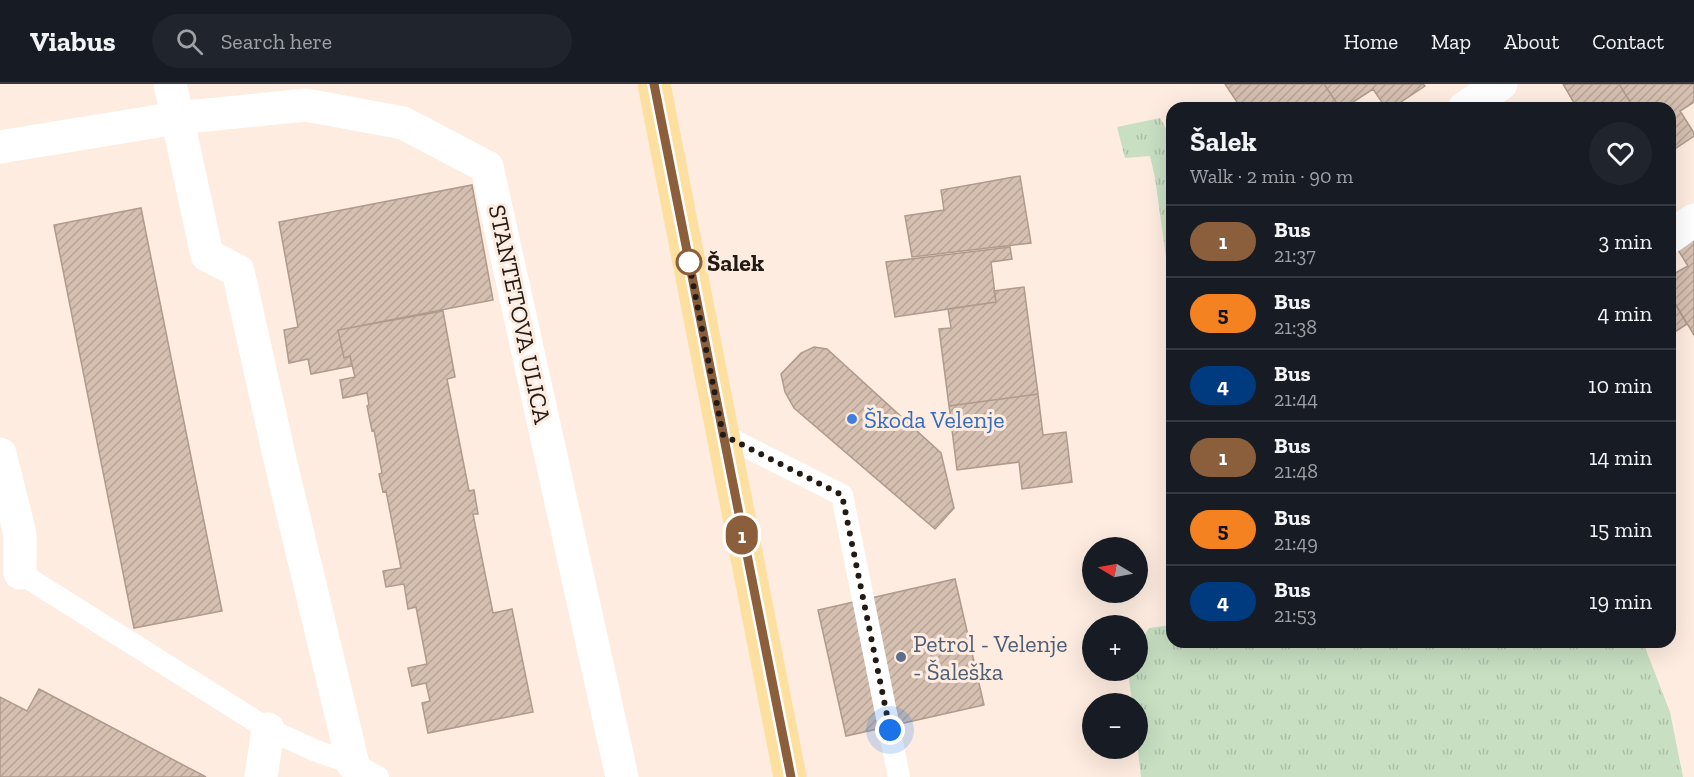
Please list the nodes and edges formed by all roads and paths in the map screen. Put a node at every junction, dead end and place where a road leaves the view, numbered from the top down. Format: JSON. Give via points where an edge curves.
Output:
{"nodes":[{"id":1,"x":170,"y":84,"type":"edge"},
{"id":2,"x":654,"y":84,"type":"edge"},
{"id":3,"x":1501,"y":84,"type":"edge"},
{"id":4,"x":1473,"y":102,"type":"edge"},
{"id":5,"x":177,"y":118,"type":"junction"},
{"id":6,"x":0,"y":147,"type":"edge"},
{"id":7,"x":1694,"y":220,"type":"edge"},
{"id":8,"x":1676,"y":233,"type":"edge"},
{"id":9,"x":723,"y":435,"type":"junction"},
{"id":10,"x":0,"y":454,"type":"edge"},
{"id":11,"x":10,"y":536,"type":"edge"},
{"id":12,"x":20,"y":573,"type":"joint"},
{"id":13,"x":268,"y":729,"type":"junction"},
{"id":14,"x":366,"y":771,"type":"edge"},
{"id":15,"x":261,"y":777,"type":"edge"},
{"id":16,"x":622,"y":777,"type":"edge"},
{"id":17,"x":790,"y":777,"type":"edge"},
{"id":18,"x":899,"y":777,"type":"edge"}],
"edges":[{"from":1,"to":5,"type":"street"},
{"from":2,"to":9,"type":"main road"},
{"from":3,"to":4,"type":"street"},
{"from":5,"to":6,"type":"street","name":"STANTETOVA ULICA"},
{"from":5,"to":14,"type":"street","via":[[207,255],[238,271],[281,464]]},
{"from":5,"to":16,"type":"street","name":"STANTETOVA ULICA","via":[[306,105],[403,123],[487,166]]},
{"from":7,"to":8,"type":"street"},
{"from":9,"to":17,"type":"main road"},
{"from":9,"to":18,"type":"lane","via":[[842,495]]},
{"from":10,"to":11,"type":"street"},
{"from":11,"to":12,"type":"street"},
{"from":12,"to":13,"type":"lane"},
{"from":13,"to":14,"type":"lane"},
{"from":13,"to":15,"type":"street"}]}
